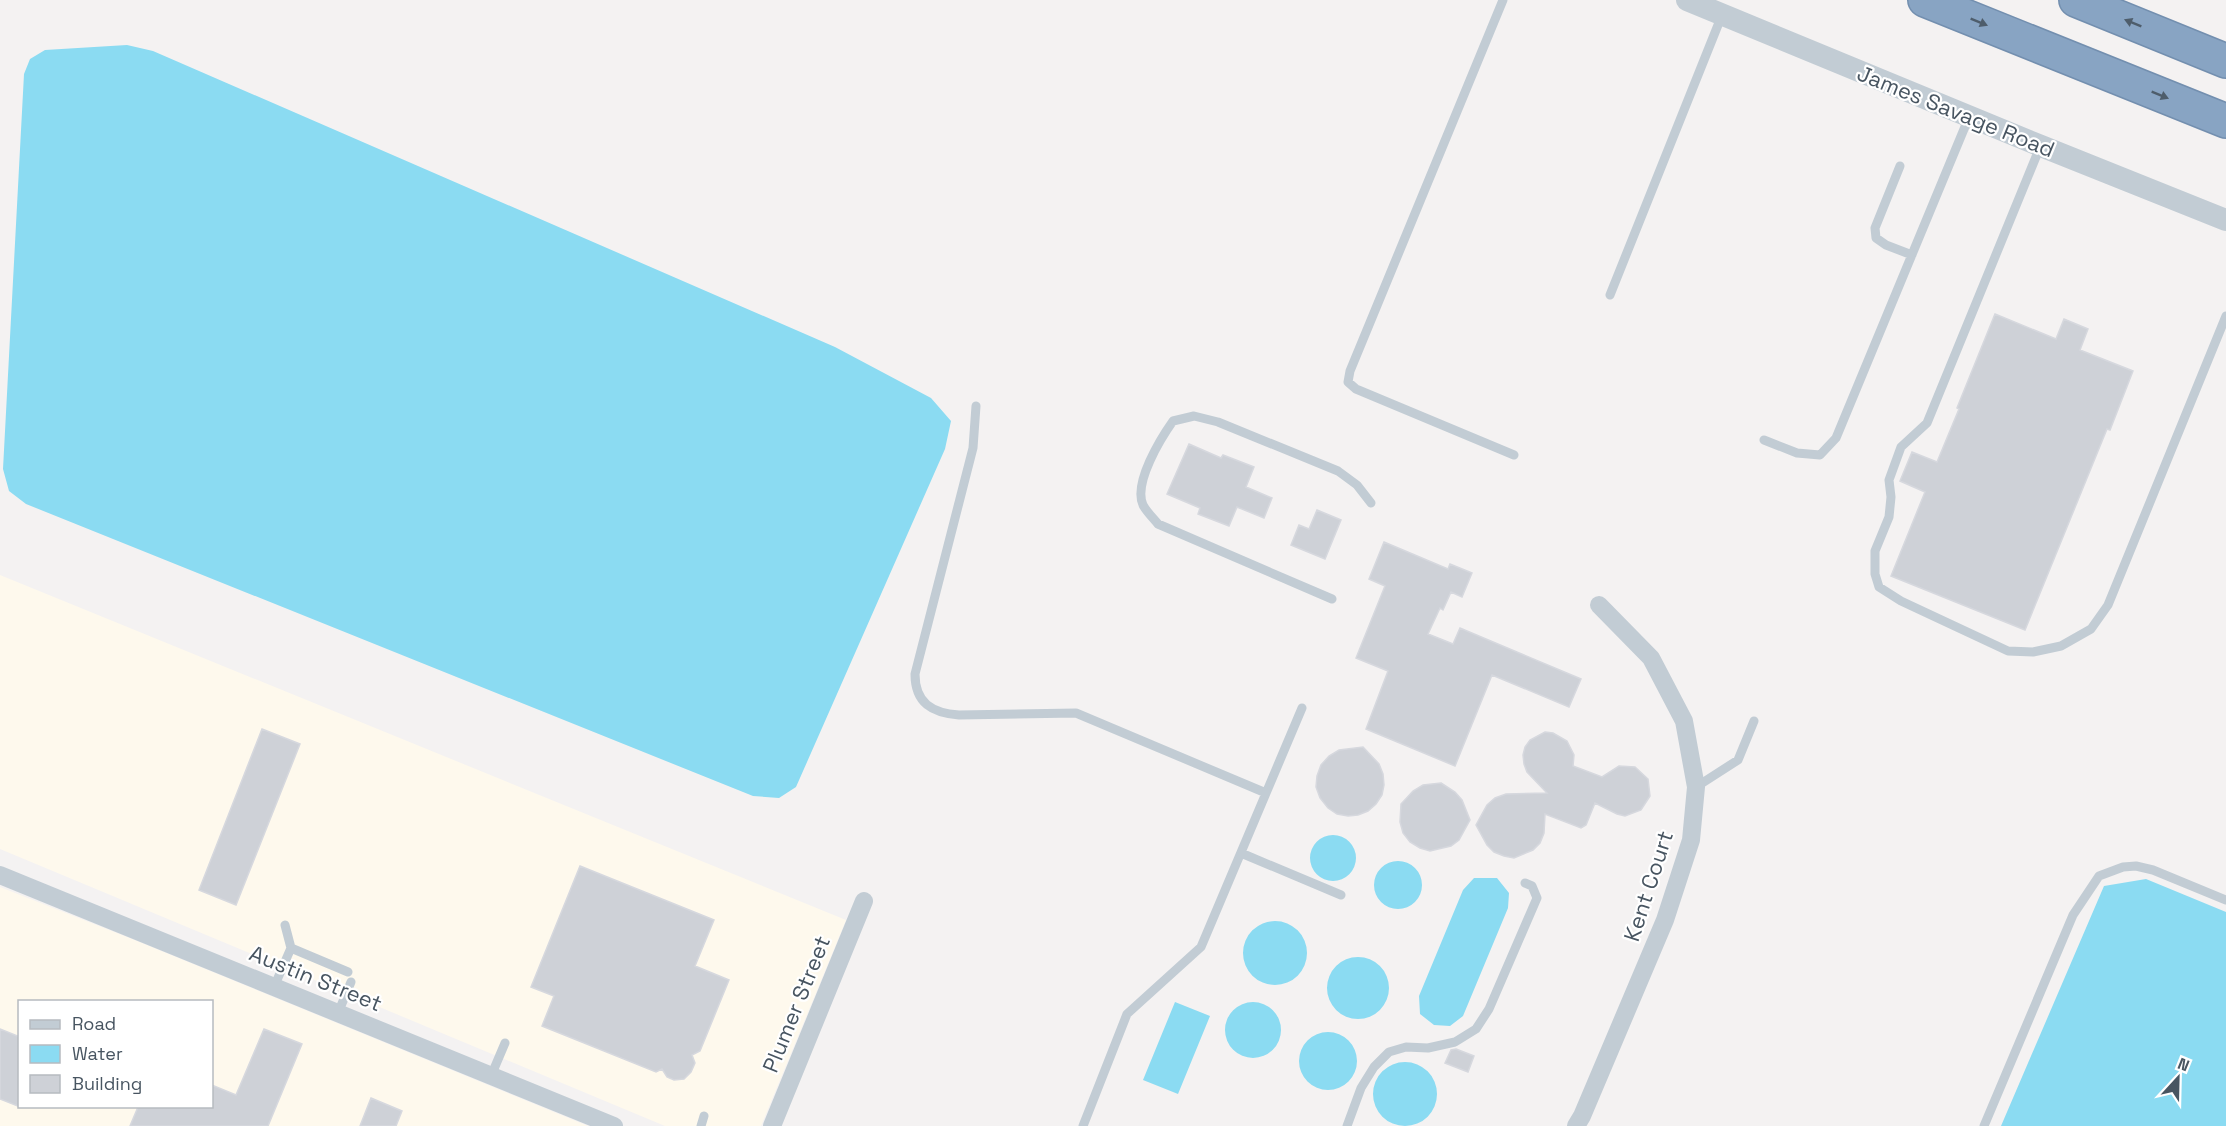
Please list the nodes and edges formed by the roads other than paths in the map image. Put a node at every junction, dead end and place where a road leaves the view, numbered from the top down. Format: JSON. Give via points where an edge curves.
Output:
{"nodes":[{"id":1,"x":1503,"y":0,"type":"edge"},
{"id":2,"x":1687,"y":0,"type":"edge"},
{"id":3,"x":1925,"y":0,"type":"edge"},
{"id":4,"x":2076,"y":0,"type":"edge"},
{"id":5,"x":1722,"y":15,"type":"junction"},
{"id":6,"x":2226,"y":61,"type":"edge"},
{"id":7,"x":1969,"y":117,"type":"junction"},
{"id":8,"x":2226,"y":121,"type":"edge"},
{"id":9,"x":2041,"y":147,"type":"junction"},
{"id":10,"x":1900,"y":166,"type":"dead end"},
{"id":11,"x":2226,"y":220,"type":"edge"},
{"id":12,"x":1912,"y":255,"type":"junction"},
{"id":13,"x":1610,"y":295,"type":"dead end"},
{"id":14,"x":2226,"y":316,"type":"edge"},
{"id":15,"x":976,"y":406,"type":"dead end"},
{"id":16,"x":1764,"y":440,"type":"dead end"},
{"id":17,"x":1514,"y":455,"type":"dead end"},
{"id":18,"x":1371,"y":503,"type":"dead end"},
{"id":19,"x":1332,"y":599,"type":"dead end"},
{"id":20,"x":1599,"y":604,"type":"dead end"},
{"id":21,"x":1302,"y":708,"type":"dead end"},
{"id":22,"x":1754,"y":721,"type":"dead end"},
{"id":23,"x":1696,"y":788,"type":"junction"},
{"id":24,"x":1266,"y":793,"type":"junction"},
{"id":25,"x":1241,"y":853,"type":"junction"},
{"id":26,"x":0,"y":875,"type":"edge"},
{"id":27,"x":1525,"y":883,"type":"dead end"},
{"id":28,"x":1341,"y":895,"type":"dead end"},
{"id":29,"x":2226,"y":900,"type":"edge"},
{"id":30,"x":864,"y":901,"type":"dead end"},
{"id":31,"x":285,"y":925,"type":"dead end"},
{"id":32,"x":291,"y":948,"type":"junction"},
{"id":33,"x":348,"y":972,"type":"dead end"},
{"id":34,"x":351,"y":982,"type":"dead end"},
{"id":35,"x":274,"y":987,"type":"junction"},
{"id":36,"x":338,"y":1013,"type":"junction"},
{"id":37,"x":505,"y":1043,"type":"dead end"},
{"id":38,"x":491,"y":1076,"type":"junction"},
{"id":39,"x":704,"y":1116,"type":"dead end"},
{"id":40,"x":614,"y":1126,"type":"edge"},
{"id":41,"x":701,"y":1126,"type":"edge"},
{"id":42,"x":772,"y":1126,"type":"edge"},
{"id":43,"x":1083,"y":1126,"type":"edge"},
{"id":44,"x":1347,"y":1126,"type":"edge"},
{"id":45,"x":1576,"y":1126,"type":"edge"},
{"id":46,"x":1984,"y":1126,"type":"edge"}],
"edges":[{"from":1,"to":17,"type":"lane","via":[[1348,382],[1356,389]]},
{"from":2,"to":5,"type":"street","name":"James Savage Road"},
{"from":3,"to":8,"type":"highway","one_way":true},
{"from":6,"to":4,"type":"highway","one_way":true},
{"from":5,"to":7,"type":"street","name":"James Savage Road"},
{"from":5,"to":13,"type":"lane"},
{"from":7,"to":9,"type":"street","name":"James Savage Road"},
{"from":7,"to":12,"type":"lane"},
{"from":9,"to":11,"type":"street","name":"James Savage Road"},
{"from":9,"to":14,"type":"lane","via":[[1927,423],[1901,447],[1889,480],[1889,517],[1875,551],[1879,587],[1900,602],[2008,651],[2033,652],[2061,646],[2091,629],[2108,605]]},
{"from":10,"to":12,"type":"lane","via":[[1875,228],[1876,238]]},
{"from":12,"to":16,"type":"lane","via":[[1836,438],[1820,455],[1797,453]]},
{"from":15,"to":24,"type":"lane","via":[[973,448],[915,674],[915,688],[925,705],[943,714],[959,716],[1076,713]]},
{"from":18,"to":19,"type":"lane","via":[[1357,485],[1338,471],[1194,416],[1173,421],[1160,440],[1142,483],[1142,504],[1158,524]]},
{"from":20,"to":23,"type":"street","name":"Kent Court","via":[[1651,658],[1684,721]]},
{"from":21,"to":24,"type":"lane"},
{"from":22,"to":23,"type":"lane","via":[[1738,760]]},
{"from":23,"to":45,"type":"street","name":"Kent Court","via":[[1691,840],[1665,920]]},
{"from":24,"to":25,"type":"lane"},
{"from":25,"to":28,"type":"lane"},
{"from":25,"to":43,"type":"lane","via":[[1201,947],[1127,1014]]},
{"from":26,"to":35,"type":"street","name":"Austin Street"},
{"from":27,"to":44,"type":"lane","via":[[1532,886],[1537,898],[1489,1009],[1476,1029],[1455,1042],[1389,1052],[1365,1081]]},
{"from":29,"to":46,"type":"lane","via":[[2136,866],[2099,876],[2073,915]]},
{"from":30,"to":42,"type":"street","name":"Plumer Street"},
{"from":31,"to":32,"type":"lane"},
{"from":32,"to":33,"type":"lane"},
{"from":32,"to":35,"type":"lane"},
{"from":34,"to":36,"type":"lane"},
{"from":35,"to":36,"type":"street","name":"Austin Street"},
{"from":36,"to":38,"type":"street","name":"Austin Street"},
{"from":37,"to":38,"type":"lane"},
{"from":38,"to":40,"type":"street","name":"Austin Street"},
{"from":39,"to":41,"type":"lane"}]}
